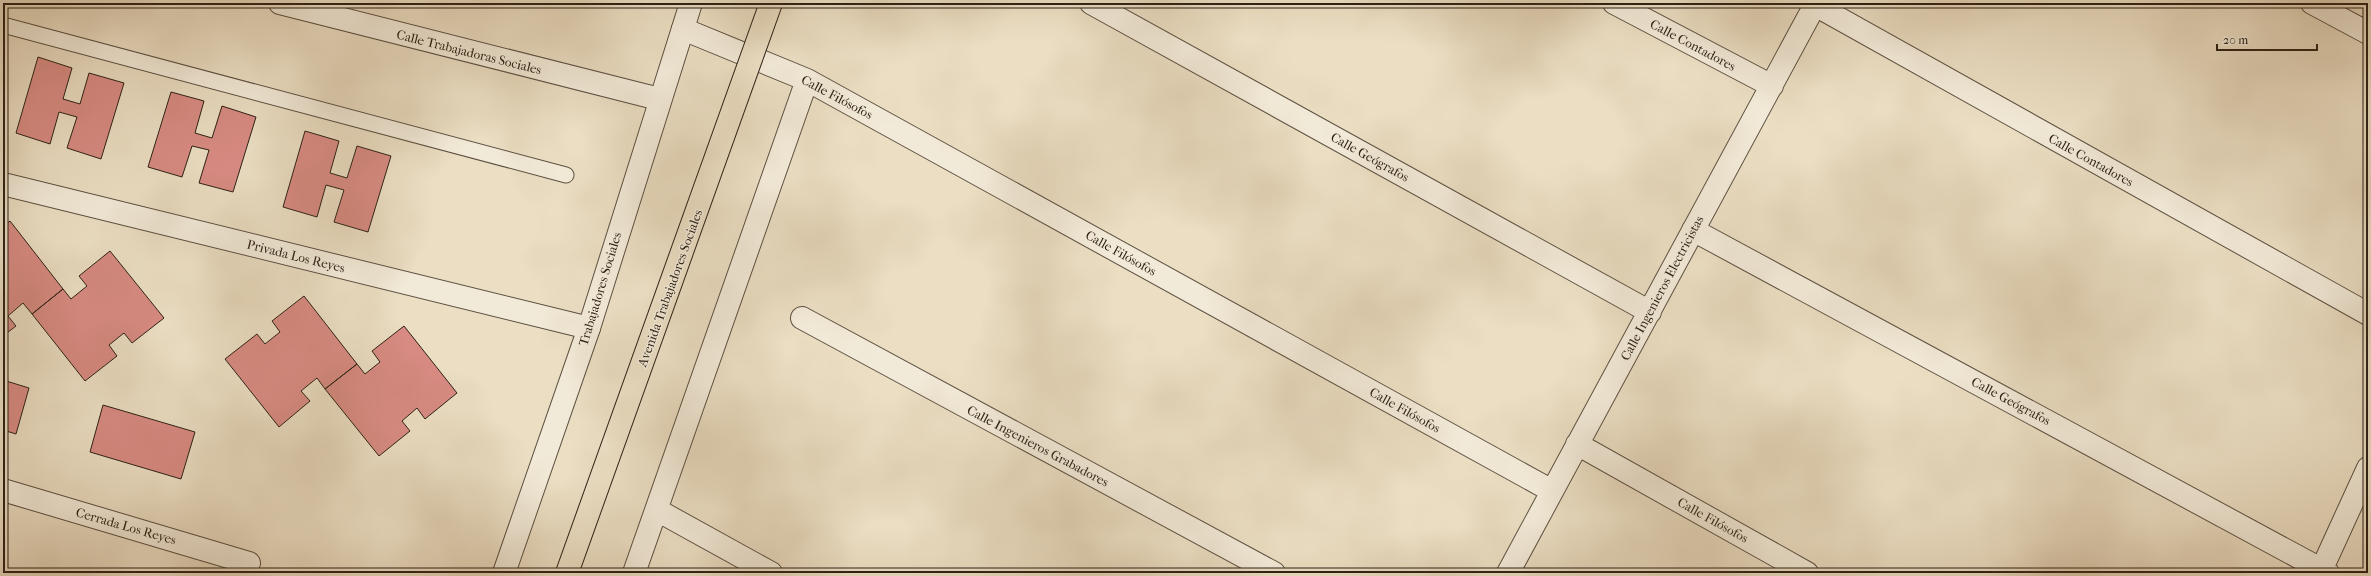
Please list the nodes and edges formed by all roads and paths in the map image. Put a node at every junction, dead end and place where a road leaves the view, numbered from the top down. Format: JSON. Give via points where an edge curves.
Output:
{"nodes":[{"id":1,"x":280,"y":3,"type":"edge"},
{"id":2,"x":691,"y":3,"type":"edge"},
{"id":3,"x":771,"y":3,"type":"edge"},
{"id":4,"x":1091,"y":3,"type":"edge"},
{"id":5,"x":1614,"y":3,"type":"edge"},
{"id":6,"x":2312,"y":3,"type":"edge"},
{"id":7,"x":1815,"y":4,"type":"edge"},
{"id":8,"x":328,"y":10,"type":"edge"},
{"id":9,"x":3,"y":25,"type":"edge"},
{"id":10,"x":683,"y":29,"type":"junction"},
{"id":11,"x":2368,"y":33,"type":"edge"},
{"id":12,"x":808,"y":80,"type":"junction"},
{"id":13,"x":1772,"y":86,"type":"junction"},
{"id":14,"x":659,"y":99,"type":"junction"},
{"id":15,"x":566,"y":175,"type":"dead end"},
{"id":16,"x":3,"y":184,"type":"edge"},
{"id":17,"x":1693,"y":230,"type":"junction"},
{"id":18,"x":1650,"y":312,"type":"junction"},
{"id":19,"x":2368,"y":314,"type":"edge"},
{"id":20,"x":802,"y":318,"type":"dead end"},
{"id":21,"x":589,"y":328,"type":"junction"},
{"id":22,"x":1576,"y":444,"type":"junction"},
{"id":23,"x":2368,"y":468,"type":"edge"},
{"id":24,"x":3,"y":490,"type":"edge"},
{"id":25,"x":1552,"y":491,"type":"junction"},
{"id":26,"x":657,"y":510,"type":"junction"},
{"id":27,"x":249,"y":563,"type":"dead end"},
{"id":28,"x":2323,"y":572,"type":"edge"},
{"id":29,"x":504,"y":573,"type":"edge"},
{"id":30,"x":567,"y":573,"type":"edge"},
{"id":31,"x":634,"y":573,"type":"edge"},
{"id":32,"x":771,"y":573,"type":"edge"},
{"id":33,"x":1274,"y":573,"type":"edge"},
{"id":34,"x":1508,"y":573,"type":"edge"},
{"id":35,"x":1807,"y":573,"type":"edge"}],
"edges":[{"from":1,"to":8,"type":"street","name":"Calle Trabajadoras Sociales"},
{"from":2,"to":10,"type":"street","name":"Trabajadores Sociales"},
{"from":3,"to":30,"type":"main road","name":"Avenida Trabajadores Sociales","bridge":true},
{"from":4,"to":18,"type":"street","name":"Calle Geógrafos"},
{"from":5,"to":13,"type":"street","name":"Calle Contadores"},
{"from":6,"to":11,"type":"street"},
{"from":7,"to":13,"type":"street","name":"Calle Ingenieros Electricistas"},
{"from":7,"to":19,"type":"street","name":"Calle Contadores"},
{"from":8,"to":14,"type":"street","name":"Calle Trabajadoras Sociales"},
{"from":9,"to":15,"type":"lane"},
{"from":10,"to":12,"type":"street","name":"Calle Filósofos"},
{"from":10,"to":14,"type":"street","name":"Trabajadores Sociales"},
{"from":12,"to":25,"type":"street","name":"Calle Filósofos"},
{"from":12,"to":26,"type":"street"},
{"from":13,"to":17,"type":"street","name":"Calle Ingenieros Electricistas"},
{"from":14,"to":21,"type":"street","name":"Trabajadores Sociales"},
{"from":16,"to":21,"type":"street","name":"Privada Los Reyes"},
{"from":17,"to":18,"type":"street","name":"Calle Ingenieros Electricistas"},
{"from":17,"to":28,"type":"street","name":"Calle Geógrafos"},
{"from":18,"to":22,"type":"street","name":"Calle Ingenieros Electricistas"},
{"from":20,"to":33,"type":"street","name":"Calle Ingenieros Grabadores"},
{"from":21,"to":29,"type":"street","name":"Trabajadores Sociales"},
{"from":22,"to":25,"type":"street","name":"Calle Ingenieros Electricistas"},
{"from":22,"to":35,"type":"street","name":"Calle Filósofos"},
{"from":23,"to":28,"type":"street"},
{"from":24,"to":27,"type":"street","name":"Cerrada Los Reyes"},
{"from":25,"to":34,"type":"street","name":"Calle Ingenieros Electricistas"},
{"from":26,"to":31,"type":"street"},
{"from":26,"to":32,"type":"street"}]}
